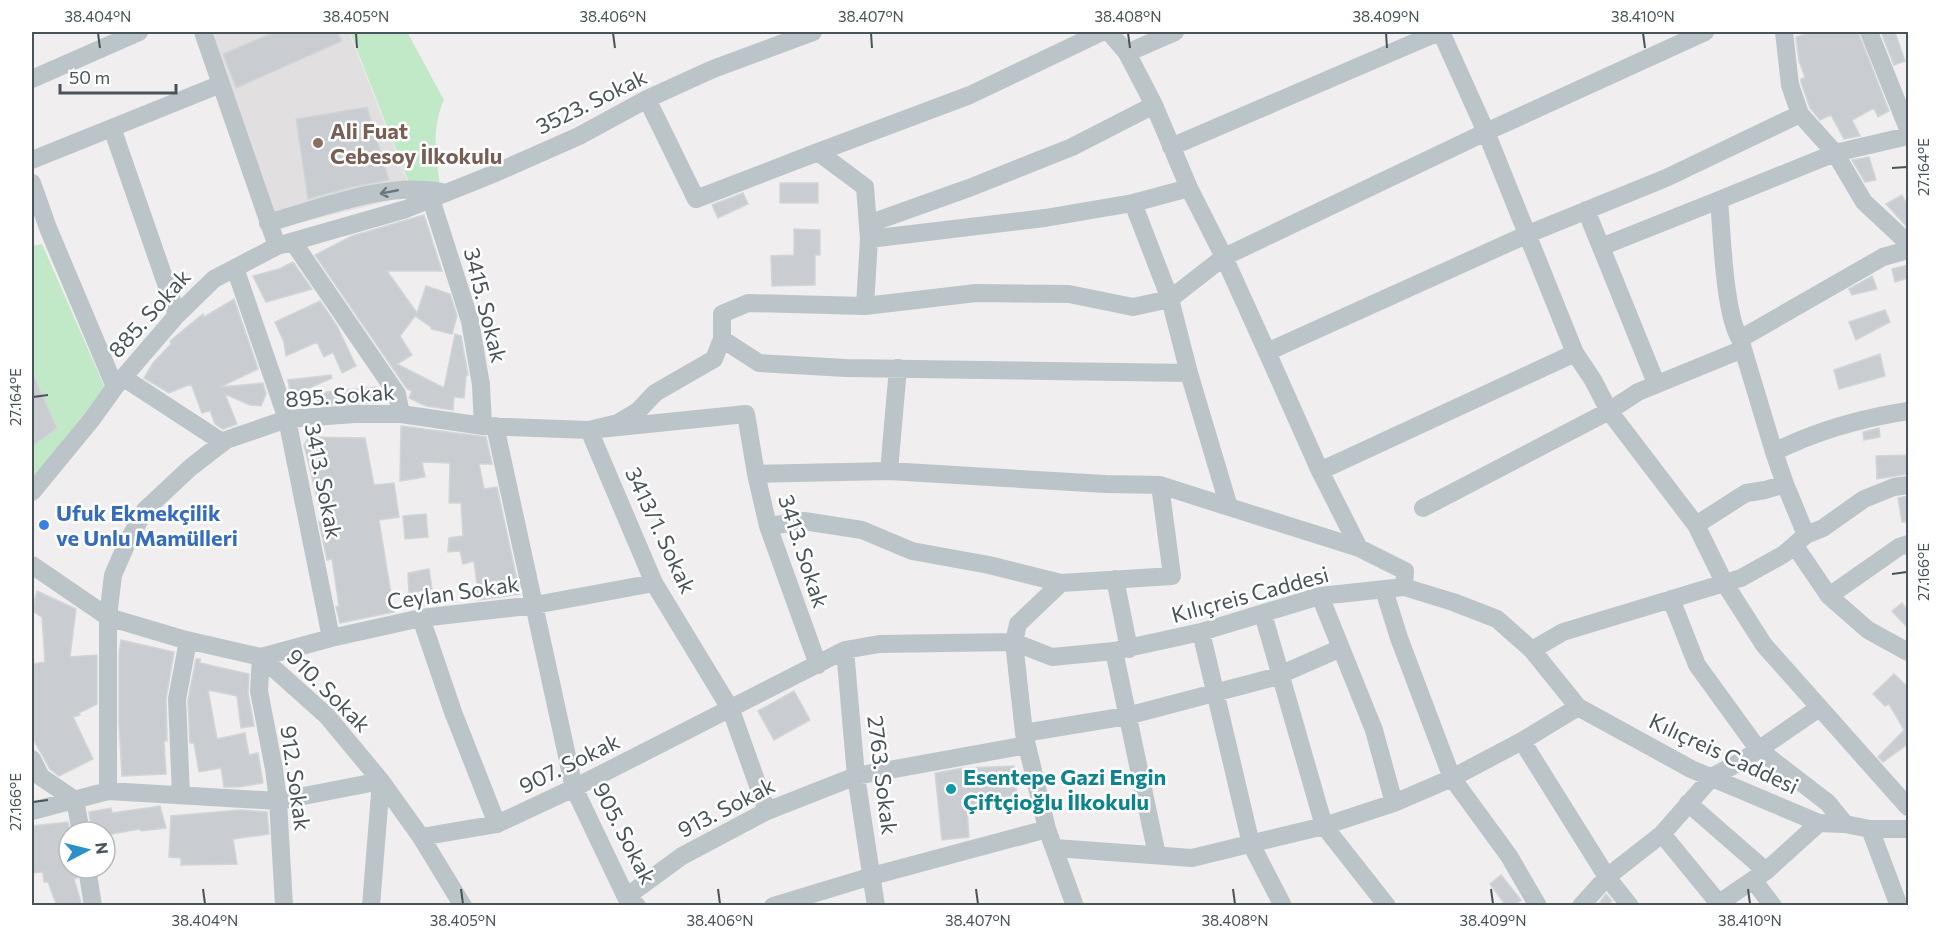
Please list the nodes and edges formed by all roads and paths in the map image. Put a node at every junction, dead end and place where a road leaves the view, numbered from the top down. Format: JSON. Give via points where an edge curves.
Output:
{"nodes":[{"id":1,"x":139,"y":32,"type":"edge"},
{"id":2,"x":203,"y":32,"type":"edge"},
{"id":3,"x":813,"y":32,"type":"edge"},
{"id":4,"x":1102,"y":32,"type":"edge"},
{"id":5,"x":1109,"y":32,"type":"edge"},
{"id":6,"x":1175,"y":32,"type":"edge"},
{"id":7,"x":1440,"y":32,"type":"edge"},
{"id":8,"x":1705,"y":32,"type":"edge"},
{"id":9,"x":1784,"y":32,"type":"edge"},
{"id":10,"x":1869,"y":32,"type":"edge"},
{"id":11,"x":1128,"y":53,"type":"junction"},
{"id":12,"x":32,"y":79,"type":"edge"},
{"id":13,"x":221,"y":84,"type":"junction"},
{"id":14,"x":647,"y":99,"type":"junction"},
{"id":15,"x":1154,"y":105,"type":"junction"},
{"id":16,"x":1800,"y":114,"type":"junction"},
{"id":17,"x":112,"y":128,"type":"junction"},
{"id":18,"x":1908,"y":129,"type":"edge"},
{"id":19,"x":1486,"y":132,"type":"junction"},
{"id":20,"x":1908,"y":136,"type":"edge"},
{"id":21,"x":1171,"y":147,"type":"junction"},
{"id":22,"x":818,"y":152,"type":"junction"},
{"id":23,"x":1835,"y":153,"type":"junction"},
{"id":24,"x":32,"y":160,"type":"edge"},
{"id":25,"x":32,"y":183,"type":"edge"},
{"id":26,"x":1189,"y":188,"type":"junction"},
{"id":27,"x":439,"y":196,"type":"junction"},
{"id":28,"x":1719,"y":200,"type":"junction"},
{"id":29,"x":1133,"y":203,"type":"junction"},
{"id":30,"x":1586,"y":210,"type":"junction"},
{"id":31,"x":268,"y":224,"type":"junction"},
{"id":32,"x":40,"y":231,"type":"edge"},
{"id":33,"x":869,"y":232,"type":"junction"},
{"id":34,"x":321,"y":234,"type":"joint"},
{"id":35,"x":1527,"y":235,"type":"junction"},
{"id":36,"x":1908,"y":243,"type":"edge"},
{"id":37,"x":285,"y":244,"type":"junction"},
{"id":38,"x":1601,"y":247,"type":"junction"},
{"id":39,"x":1908,"y":250,"type":"edge"},
{"id":40,"x":1224,"y":257,"type":"junction"},
{"id":41,"x":235,"y":268,"type":"junction"},
{"id":42,"x":1170,"y":299,"type":"junction"},
{"id":43,"x":865,"y":306,"type":"junction"},
{"id":44,"x":177,"y":315,"type":"junction"},
{"id":45,"x":722,"y":339,"type":"junction"},
{"id":46,"x":1741,"y":344,"type":"junction"},
{"id":47,"x":1268,"y":352,"type":"junction"},
{"id":48,"x":1575,"y":353,"type":"junction"},
{"id":49,"x":898,"y":369,"type":"junction"},
{"id":50,"x":1189,"y":373,"type":"junction"},
{"id":51,"x":120,"y":382,"type":"junction"},
{"id":52,"x":1656,"y":383,"type":"junction"},
{"id":53,"x":1609,"y":411,"type":"junction"},
{"id":54,"x":1908,"y":411,"type":"edge"},
{"id":55,"x":401,"y":414,"type":"junction"},
{"id":56,"x":746,"y":414,"type":"joint"},
{"id":57,"x":287,"y":419,"type":"junction"},
{"id":58,"x":489,"y":426,"type":"junction"},
{"id":59,"x":589,"y":430,"type":"junction"},
{"id":60,"x":222,"y":442,"type":"junction"},
{"id":61,"x":1774,"y":452,"type":"junction"},
{"id":62,"x":889,"y":471,"type":"junction"},
{"id":63,"x":1320,"y":471,"type":"junction"},
{"id":64,"x":756,"y":474,"type":"junction"},
{"id":65,"x":1785,"y":484,"type":"junction"},
{"id":66,"x":1160,"y":485,"type":"junction"},
{"id":67,"x":1908,"y":485,"type":"edge"},
{"id":68,"x":32,"y":492,"type":"edge"},
{"id":69,"x":1229,"y":507,"type":"junction"},
{"id":70,"x":1423,"y":508,"type":"dead end"},
{"id":71,"x":1695,"y":525,"type":"junction"},
{"id":72,"x":768,"y":526,"type":"junction"},
{"id":73,"x":1800,"y":541,"type":"junction"},
{"id":74,"x":1908,"y":544,"type":"edge"},
{"id":75,"x":1359,"y":548,"type":"junction"},
{"id":76,"x":32,"y":565,"type":"edge"},
{"id":77,"x":1115,"y":579,"type":"junction"},
{"id":78,"x":654,"y":583,"type":"junction"},
{"id":79,"x":1061,"y":583,"type":"junction"},
{"id":80,"x":1725,"y":584,"type":"junction"},
{"id":81,"x":1404,"y":587,"type":"junction"},
{"id":82,"x":1384,"y":590,"type":"junction"},
{"id":83,"x":1320,"y":596,"type":"junction"},
{"id":84,"x":1829,"y":596,"type":"junction"},
{"id":85,"x":1671,"y":599,"type":"junction"},
{"id":86,"x":535,"y":605,"type":"junction"},
{"id":87,"x":1263,"y":614,"type":"junction"},
{"id":88,"x":108,"y":617,"type":"junction"},
{"id":89,"x":421,"y":618,"type":"junction"},
{"id":90,"x":1201,"y":632,"type":"junction"},
{"id":91,"x":331,"y":638,"type":"junction"},
{"id":92,"x":188,"y":641,"type":"junction"},
{"id":93,"x":1014,"y":642,"type":"junction"},
{"id":94,"x":1341,"y":648,"type":"junction"},
{"id":95,"x":845,"y":650,"type":"junction"},
{"id":96,"x":1122,"y":650,"type":"junction"},
{"id":97,"x":1532,"y":650,"type":"junction"},
{"id":98,"x":1908,"y":652,"type":"edge"},
{"id":99,"x":261,"y":657,"type":"junction"},
{"id":100,"x":818,"y":665,"type":"junction"},
{"id":101,"x":1281,"y":674,"type":"junction"},
{"id":102,"x":1215,"y":693,"type":"junction"},
{"id":103,"x":1578,"y":707,"type":"junction"},
{"id":104,"x":1819,"y":708,"type":"junction"},
{"id":105,"x":730,"y":710,"type":"junction"},
{"id":106,"x":1127,"y":716,"type":"junction"},
{"id":107,"x":1026,"y":739,"type":"junction"},
{"id":108,"x":1522,"y":741,"type":"junction"},
{"id":109,"x":1758,"y":749,"type":"junction"},
{"id":110,"x":32,"y":759,"type":"edge"},
{"id":111,"x":856,"y":776,"type":"junction"},
{"id":112,"x":1712,"y":777,"type":"junction"},
{"id":113,"x":1452,"y":778,"type":"junction"},
{"id":114,"x":381,"y":781,"type":"junction"},
{"id":115,"x":574,"y":788,"type":"junction"},
{"id":116,"x":108,"y":791,"type":"junction"},
{"id":117,"x":181,"y":795,"type":"junction"},
{"id":118,"x":75,"y":801,"type":"junction"},
{"id":119,"x":278,"y":801,"type":"junction"},
{"id":120,"x":1394,"y":803,"type":"junction"},
{"id":121,"x":1688,"y":803,"type":"junction"},
{"id":122,"x":1908,"y":807,"type":"edge"},
{"id":123,"x":32,"y":810,"type":"edge"},
{"id":124,"x":767,"y":811,"type":"junction"},
{"id":125,"x":79,"y":820,"type":"edge"},
{"id":126,"x":1819,"y":823,"type":"junction"},
{"id":127,"x":497,"y":824,"type":"junction"},
{"id":128,"x":1845,"y":824,"type":"junction"},
{"id":129,"x":1324,"y":826,"type":"junction"},
{"id":130,"x":1047,"y":829,"type":"junction"},
{"id":131,"x":1870,"y":829,"type":"junction"},
{"id":132,"x":1908,"y":829,"type":"edge"},
{"id":133,"x":1662,"y":834,"type":"junction"},
{"id":134,"x":421,"y":837,"type":"junction"},
{"id":135,"x":1251,"y":844,"type":"junction"},
{"id":136,"x":1055,"y":848,"type":"junction"},
{"id":137,"x":1157,"y":855,"type":"junction"},
{"id":138,"x":1760,"y":875,"type":"junction"},
{"id":139,"x":872,"y":876,"type":"junction"},
{"id":140,"x":1607,"y":877,"type":"junction"},
{"id":141,"x":89,"y":880,"type":"edge"},
{"id":142,"x":632,"y":901,"type":"edge"},
{"id":143,"x":1718,"y":905,"type":"edge"},
{"id":144,"x":93,"y":906,"type":"edge"},
{"id":145,"x":284,"y":906,"type":"edge"},
{"id":146,"x":371,"y":906,"type":"edge"},
{"id":147,"x":462,"y":906,"type":"edge"},
{"id":148,"x":773,"y":906,"type":"edge"},
{"id":149,"x":876,"y":906,"type":"edge"},
{"id":150,"x":1075,"y":906,"type":"edge"},
{"id":151,"x":1283,"y":906,"type":"edge"},
{"id":152,"x":1387,"y":906,"type":"edge"},
{"id":153,"x":1538,"y":906,"type":"edge"},
{"id":154,"x":1581,"y":906,"type":"edge"},
{"id":155,"x":1630,"y":906,"type":"edge"},
{"id":156,"x":1773,"y":906,"type":"edge"},
{"id":157,"x":1899,"y":906,"type":"edge"}],
"edges":[{"from":1,"to":12,"type":"street"},
{"from":2,"to":13,"type":"street"},
{"from":3,"to":14,"type":"street","name":"3523. Sokak","via":[[713,69]]},
{"from":4,"to":22,"type":"street","via":[[970,95]]},
{"from":5,"to":11,"type":"street"},
{"from":6,"to":11,"type":"street"},
{"from":7,"to":19,"type":"street"},
{"from":7,"to":21,"type":"street"},
{"from":8,"to":19,"type":"street"},
{"from":9,"to":16,"type":"street","via":[[1790,85]]},
{"from":10,"to":18,"type":"street"},
{"from":11,"to":15,"type":"street"},
{"from":13,"to":17,"type":"street"},
{"from":13,"to":31,"type":"street"},
{"from":14,"to":22,"type":"street","via":[[696,199]]},
{"from":14,"to":27,"type":"street","name":"3523. Sokak","via":[[579,135]]},
{"from":15,"to":21,"type":"street"},
{"from":15,"to":33,"type":"street","via":[[1072,147]]},
{"from":16,"to":23,"type":"street"},
{"from":16,"to":30,"type":"street","via":[[1666,178]]},
{"from":17,"to":24,"type":"street"},
{"from":17,"to":44,"type":"street"},
{"from":19,"to":35,"type":"street"},
{"from":19,"to":40,"type":"street"},
{"from":20,"to":23,"type":"street"},
{"from":21,"to":26,"type":"street"},
{"from":22,"to":33,"type":"street","via":[[865,187]]},
{"from":23,"to":28,"type":"street"},
{"from":23,"to":36,"type":"street","via":[[1864,202]]},
{"from":25,"to":32,"type":"street"},
{"from":26,"to":29,"type":"street"},
{"from":26,"to":40,"type":"street"},
{"from":27,"to":31,"type":"street","one_way":true,"via":[[433,190],[398,190]]},
{"from":27,"to":34,"type":"street","name":"3523. Sokak"},
{"from":27,"to":58,"type":"street","name":"3415. Sokak","via":[[470,321]]},
{"from":28,"to":38,"type":"street"},
{"from":28,"to":46,"type":"street","via":[[1732,320]]},
{"from":29,"to":33,"type":"street","via":[[1045,218]]},
{"from":29,"to":42,"type":"street"},
{"from":30,"to":35,"type":"street"},
{"from":30,"to":38,"type":"street"},
{"from":31,"to":37,"type":"street"},
{"from":32,"to":51,"type":"street"},
{"from":33,"to":43,"type":"street"},
{"from":34,"to":37,"type":"street","name":"885. Sokak"},
{"from":35,"to":47,"type":"street"},
{"from":35,"to":48,"type":"street"},
{"from":37,"to":41,"type":"street","name":"885. Sokak"},
{"from":37,"to":55,"type":"street","via":[[397,393]]},
{"from":38,"to":52,"type":"street"},
{"from":39,"to":46,"type":"street","via":[[1883,257]]},
{"from":40,"to":42,"type":"street"},
{"from":40,"to":47,"type":"street"},
{"from":41,"to":44,"type":"street","name":"885. Sokak","via":[[214,279]]},
{"from":41,"to":57,"type":"street","name":"3413. Sokak"},
{"from":42,"to":43,"type":"street","via":[[1133,307],[1070,294],[976,293]]},
{"from":42,"to":50,"type":"street"},
{"from":43,"to":45,"type":"street","via":[[747,303],[722,314]]},
{"from":44,"to":51,"type":"street","name":"885. Sokak"},
{"from":45,"to":49,"type":"street","via":[[759,363]]},
{"from":45,"to":59,"type":"street","via":[[714,359],[655,393],[638,411],[618,423]]},
{"from":46,"to":52,"type":"street"},
{"from":46,"to":61,"type":"street"},
{"from":47,"to":63,"type":"street"},
{"from":48,"to":53,"type":"street"},
{"from":48,"to":63,"type":"street"},
{"from":49,"to":50,"type":"street"},
{"from":49,"to":62,"type":"street"},
{"from":50,"to":69,"type":"street"},
{"from":51,"to":60,"type":"street"},
{"from":51,"to":68,"type":"street","name":"885. Sokak"},
{"from":52,"to":53,"type":"street"},
{"from":53,"to":70,"type":"street"},
{"from":53,"to":71,"type":"street"},
{"from":54,"to":61,"type":"street","via":[[1816,433]]},
{"from":55,"to":57,"type":"street","name":"895. Sokak"},
{"from":55,"to":58,"type":"street","name":"895. Sokak"},
{"from":56,"to":59,"type":"street","name":"895. Sokak"},
{"from":56,"to":64,"type":"street","name":"3413. Sokak"},
{"from":57,"to":60,"type":"street","name":"895. Sokak"},
{"from":57,"to":91,"type":"street","name":"3413. Sokak"},
{"from":58,"to":59,"type":"street","name":"895. Sokak"},
{"from":58,"to":86,"type":"street","name":"3415. Sokak"},
{"from":59,"to":78,"type":"street","name":"3413/1. Sokak"},
{"from":60,"to":88,"type":"street","name":"895. Sokak","via":[[145,510],[114,575]]},
{"from":61,"to":65,"type":"street"},
{"from":62,"to":64,"type":"street"},
{"from":62,"to":66,"type":"street"},
{"from":63,"to":75,"type":"street"},
{"from":64,"to":72,"type":"street","name":"3413. Sokak"},
{"from":65,"to":71,"type":"street","via":[[1746,492]]},
{"from":65,"to":73,"type":"street"},
{"from":66,"to":69,"type":"street"},
{"from":66,"to":77,"type":"street","via":[[1172,576]]},
{"from":67,"to":73,"type":"street","via":[[1864,499]]},
{"from":69,"to":75,"type":"street"},
{"from":71,"to":80,"type":"street"},
{"from":72,"to":79,"type":"street","via":[[804,521],[862,530],[912,551]]},
{"from":72,"to":100,"type":"street","name":"3413. Sokak"},
{"from":73,"to":80,"type":"street","via":[[1767,564]]},
{"from":73,"to":84,"type":"street"},
{"from":74,"to":84,"type":"street"},
{"from":75,"to":81,"type":"street","via":[[1405,571]]},
{"from":76,"to":88,"type":"street","name":"910. Sokak"},
{"from":77,"to":79,"type":"street"},
{"from":77,"to":96,"type":"street"},
{"from":78,"to":86,"type":"street","name":"Ceylan Sokak"},
{"from":78,"to":105,"type":"street","name":"3413/1. Sokak"},
{"from":79,"to":93,"type":"street","via":[[1018,624]]},
{"from":80,"to":85,"type":"street"},
{"from":80,"to":104,"type":"street","via":[[1764,645]]},
{"from":81,"to":82,"type":"street","name":"Kılıçreis Caddesi"},
{"from":81,"to":97,"type":"street","name":"Kılıçreis Caddesi","via":[[1497,619]]},
{"from":82,"to":83,"type":"street","name":"Kılıçreis Caddesi"},
{"from":82,"to":113,"type":"street"},
{"from":83,"to":87,"type":"street","name":"Kılıçreis Caddesi"},
{"from":83,"to":94,"type":"street"},
{"from":84,"to":98,"type":"street","via":[[1868,630]]},
{"from":85,"to":97,"type":"street","via":[[1563,632]]},
{"from":85,"to":109,"type":"street","via":[[1697,665]]},
{"from":86,"to":89,"type":"street","name":"Ceylan Sokak"},
{"from":86,"to":115,"type":"street","name":"905. Sokak"},
{"from":87,"to":90,"type":"street","name":"Kılıçreis Caddesi"},
{"from":87,"to":101,"type":"street"},
{"from":88,"to":92,"type":"street","name":"910. Sokak"},
{"from":88,"to":116,"type":"street","name":"895. Sokak"},
{"from":89,"to":91,"type":"street","name":"Ceylan Sokak"},
{"from":89,"to":127,"type":"street"},
{"from":90,"to":96,"type":"street","name":"Kılıçreis Caddesi"},
{"from":90,"to":102,"type":"street"},
{"from":91,"to":99,"type":"street","name":"Ceylan Sokak"},
{"from":92,"to":99,"type":"street","name":"910. Sokak"},
{"from":92,"to":117,"type":"street","via":[[177,699]]},
{"from":93,"to":95,"type":"street","name":"Kılıçreis Caddesi","via":[[879,644]]},
{"from":93,"to":96,"type":"street","name":"Kılıçreis Caddesi","via":[[1052,657]]},
{"from":93,"to":107,"type":"street"},
{"from":94,"to":101,"type":"street","name":"913. Sokak"},
{"from":94,"to":120,"type":"street","via":[[1374,730]]},
{"from":95,"to":100,"type":"street","name":"Kılıçreis Caddesi"},
{"from":95,"to":111,"type":"street","name":"2763. Sokak"},
{"from":96,"to":106,"type":"street"},
{"from":97,"to":103,"type":"street","name":"Kılıçreis Caddesi"},
{"from":99,"to":114,"type":"street","name":"910. Sokak","via":[[327,716]]},
{"from":99,"to":119,"type":"street","name":"912. Sokak","via":[[259,691]]},
{"from":100,"to":105,"type":"street","name":"Kılıçreis Caddesi"},
{"from":101,"to":102,"type":"street","name":"913. Sokak"},
{"from":101,"to":129,"type":"street"},
{"from":102,"to":106,"type":"street","name":"913. Sokak"},
{"from":102,"to":135,"type":"street"},
{"from":103,"to":108,"type":"street"},
{"from":103,"to":112,"type":"street","name":"Kılıçreis Caddesi"},
{"from":104,"to":109,"type":"street"},
{"from":104,"to":122,"type":"street"},
{"from":105,"to":115,"type":"street","name":"907. Sokak"},
{"from":105,"to":124,"type":"street","name":"3413/1. Sokak"},
{"from":106,"to":107,"type":"street","name":"913. Sokak"},
{"from":106,"to":137,"type":"street"},
{"from":107,"to":111,"type":"street","name":"913. Sokak"},
{"from":107,"to":130,"type":"street"},
{"from":108,"to":113,"type":"street"},
{"from":108,"to":140,"type":"street"},
{"from":109,"to":112,"type":"street"},
{"from":109,"to":128,"type":"street","via":[[1828,803]]},
{"from":110,"to":118,"type":"street","via":[[41,777]]},
{"from":111,"to":124,"type":"street","name":"913. Sokak"},
{"from":111,"to":139,"type":"street","name":"2763. Sokak"},
{"from":112,"to":121,"type":"street"},
{"from":112,"to":126,"type":"street","name":"Kılıçreis Caddesi"},
{"from":113,"to":120,"type":"street"},
{"from":113,"to":153,"type":"street","via":[[1509,856]]},
{"from":114,"to":119,"type":"street"},
{"from":114,"to":134,"type":"street","name":"910. Sokak"},
{"from":114,"to":146,"type":"street"},
{"from":115,"to":127,"type":"street","name":"907. Sokak"},
{"from":115,"to":142,"type":"street","name":"905. Sokak"},
{"from":116,"to":117,"type":"street"},
{"from":116,"to":118,"type":"street"},
{"from":117,"to":119,"type":"street"},
{"from":118,"to":123,"type":"street"},
{"from":118,"to":125,"type":"street"},
{"from":119,"to":145,"type":"street","name":"912. Sokak"},
{"from":120,"to":129,"type":"street"},
{"from":121,"to":133,"type":"street"},
{"from":121,"to":138,"type":"street"},
{"from":124,"to":142,"type":"street","name":"913. Sokak","via":[[682,856]]},
{"from":126,"to":128,"type":"street","name":"Kılıçreis Caddesi"},
{"from":126,"to":138,"type":"street"},
{"from":127,"to":134,"type":"street","name":"907. Sokak"},
{"from":128,"to":131,"type":"street","name":"Kılıçreis Caddesi"},
{"from":129,"to":135,"type":"street"},
{"from":129,"to":152,"type":"street"},
{"from":130,"to":136,"type":"street"},
{"from":130,"to":139,"type":"street"},
{"from":131,"to":132,"type":"street","name":"Kılıçreis Caddesi"},
{"from":131,"to":157,"type":"street"},
{"from":133,"to":140,"type":"street"},
{"from":133,"to":143,"type":"street"},
{"from":134,"to":147,"type":"street","name":"910. Sokak"},
{"from":135,"to":137,"type":"street","via":[[1192,858]]},
{"from":135,"to":151,"type":"street"},
{"from":136,"to":137,"type":"street"},
{"from":136,"to":150,"type":"street"},
{"from":138,"to":143,"type":"street"},
{"from":138,"to":156,"type":"street"},
{"from":139,"to":148,"type":"street"},
{"from":139,"to":149,"type":"street","name":"2763. Sokak"},
{"from":140,"to":154,"type":"street"},
{"from":140,"to":155,"type":"street"},
{"from":141,"to":144,"type":"street"}]}
